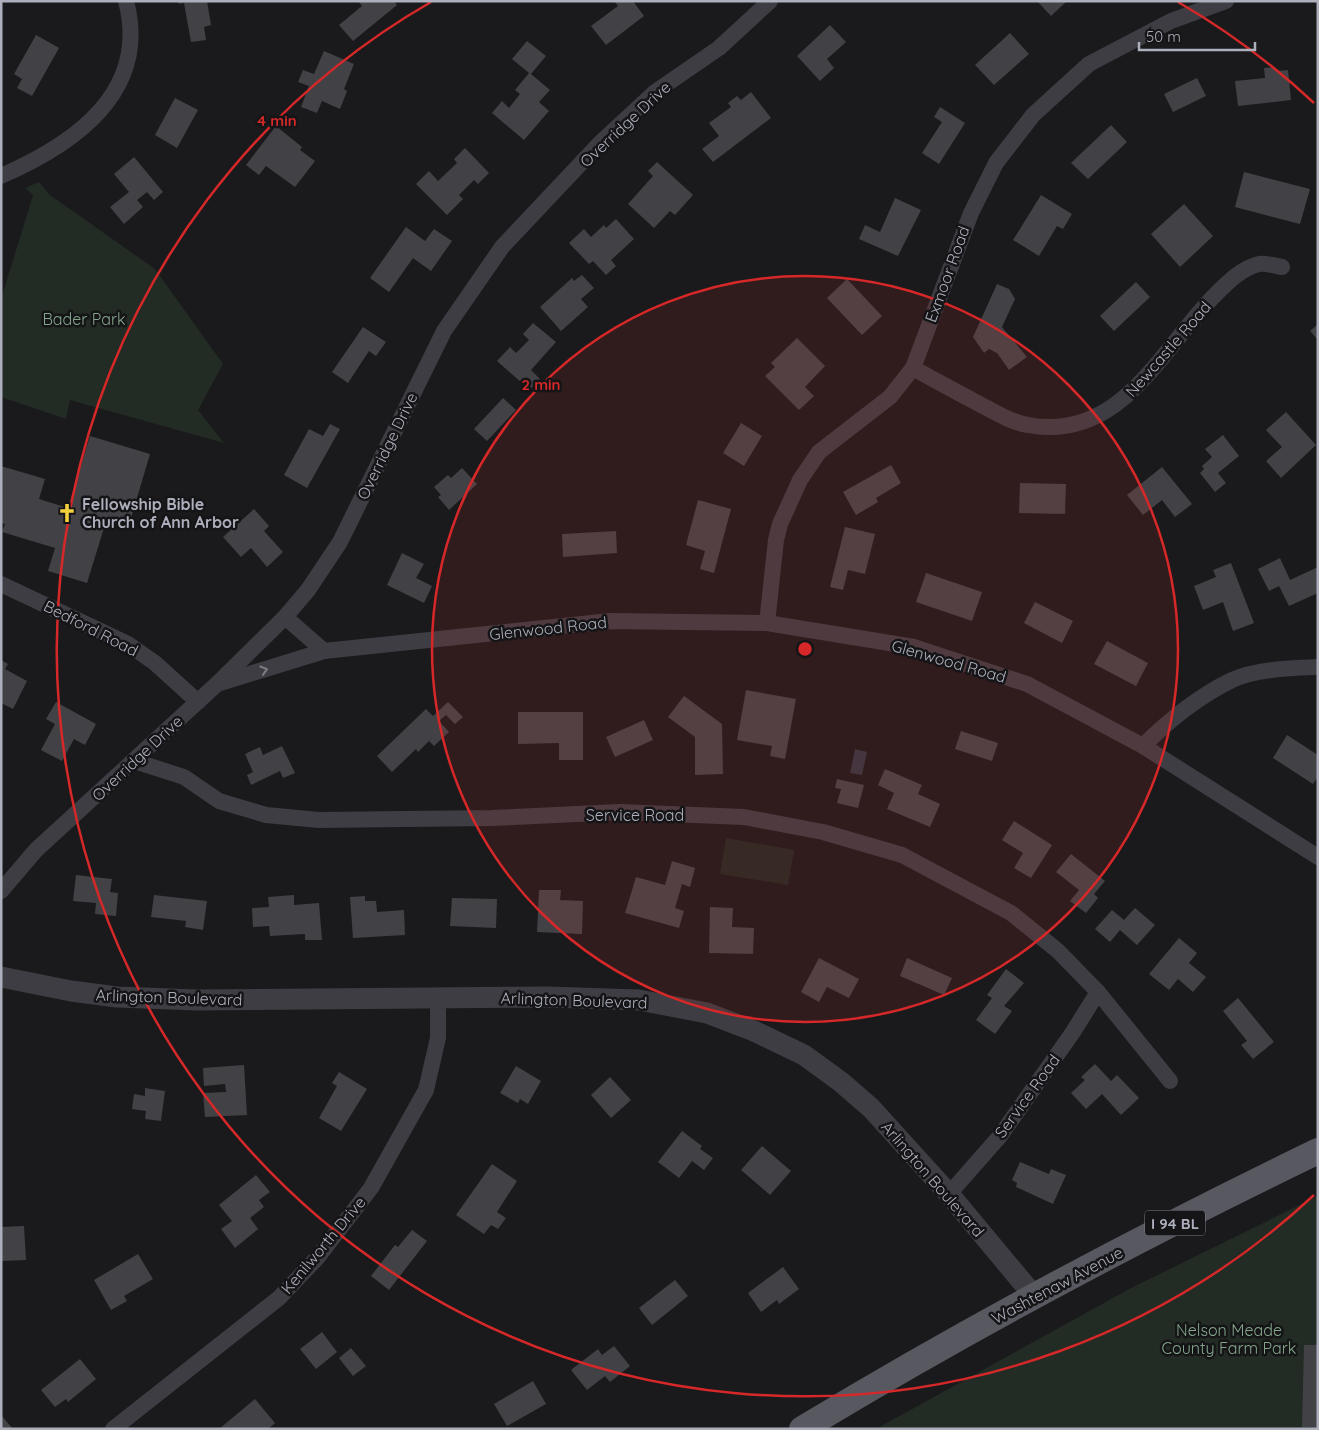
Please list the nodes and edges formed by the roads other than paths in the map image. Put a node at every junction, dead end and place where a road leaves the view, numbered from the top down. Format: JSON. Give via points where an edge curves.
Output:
{"nodes":[{"id":1,"x":126,"y":1,"type":"edge"},
{"id":2,"x":770,"y":1,"type":"edge"},
{"id":3,"x":1226,"y":1,"type":"edge"},
{"id":4,"x":1,"y":176,"type":"edge"},
{"id":5,"x":1282,"y":267,"type":"dead end"},
{"id":6,"x":913,"y":368,"type":"junction"},
{"id":7,"x":1,"y":584,"type":"edge"},
{"id":8,"x":285,"y":617,"type":"junction"},
{"id":9,"x":767,"y":623,"type":"junction"},
{"id":10,"x":324,"y":651,"type":"junction"},
{"id":11,"x":1318,"y":667,"type":"edge"},
{"id":12,"x":217,"y":684,"type":"junction"},
{"id":13,"x":198,"y":702,"type":"junction"},
{"id":14,"x":1143,"y":746,"type":"junction"},
{"id":15,"x":134,"y":761,"type":"junction"},
{"id":16,"x":1318,"y":857,"type":"edge"},
{"id":17,"x":1,"y":890,"type":"edge"},
{"id":18,"x":1,"y":977,"type":"edge"},
{"id":19,"x":1098,"y":992,"type":"junction"},
{"id":20,"x":438,"y":998,"type":"junction"},
{"id":21,"x":1170,"y":1082,"type":"dead end"},
{"id":22,"x":1318,"y":1151,"type":"edge"},
{"id":23,"x":949,"y":1194,"type":"junction"},
{"id":24,"x":1034,"y":1296,"type":"junction"},
{"id":25,"x":113,"y":1429,"type":"edge"},
{"id":26,"x":802,"y":1429,"type":"edge"}],
"edges":[{"from":1,"to":4,"type":"street","via":[[132,37],[122,82],[96,116],[60,146]]},
{"from":2,"to":8,"type":"street","name":"Overridge Drive","via":[[719,48],[656,92],[602,142],[487,266],[444,330],[340,542],[308,590]]},
{"from":3,"to":6,"type":"street","name":"Exmoor Road","via":[[1171,22],[1089,64],[1033,115],[996,164],[970,212]]},
{"from":5,"to":6,"type":"street","name":"Newcastle Road","via":[[1261,264],[1245,270],[1200,311],[1115,407],[1074,425],[1052,428],[1026,425],[1004,417]]},
{"from":6,"to":9,"type":"street","name":"Exmoor Road","via":[[890,397],[819,452],[800,480],[776,540]]},
{"from":7,"to":13,"type":"street","name":"Bedford Road","via":[[128,644],[155,663]]},
{"from":8,"to":10,"type":"street"},
{"from":8,"to":12,"type":"street","name":"Overridge Drive"},
{"from":9,"to":10,"type":"street","name":"Glenwood Road","via":[[610,621]]},
{"from":9,"to":14,"type":"street","name":"Glenwood Road","via":[[914,647],[1018,681]]},
{"from":12,"to":10,"type":"street","name":"Glenwood Road","one_way":true},
{"from":11,"to":14,"type":"street","via":[[1280,668],[1231,680],[1165,724]]},
{"from":12,"to":13,"type":"street","name":"Overridge Drive"},
{"from":13,"to":15,"type":"street","name":"Overridge Drive"},
{"from":14,"to":16,"type":"street","name":"Glenwood Road"},
{"from":15,"to":17,"type":"street","name":"Overridge Drive","via":[[36,850]]},
{"from":15,"to":19,"type":"street","name":"Service Road","via":[[184,777],[219,801],[266,815],[319,820],[629,813],[744,817],[823,832],[902,855],[1011,913],[1058,951]]},
{"from":18,"to":20,"type":"street","name":"Arlington Boulevard","via":[[117,997],[197,1000]]},
{"from":19,"to":21,"type":"street","name":"Service Road"},
{"from":19,"to":23,"type":"street","name":"Service Road","via":[[1000,1136]]},
{"from":20,"to":23,"type":"street","name":"Arlington Boulevard","via":[[548,996],[639,1000],[712,1014],[804,1055],[841,1082],[874,1110]]},
{"from":20,"to":25,"type":"street","name":"Kenilworth Drive","via":[[438,1038],[426,1090],[370,1188],[318,1257],[279,1298]]},
{"from":22,"to":24,"type":"main road","name":"Washtenaw Avenue","number":"I 94 BL"},
{"from":23,"to":24,"type":"street","name":"Arlington Boulevard"},
{"from":24,"to":26,"type":"main road","name":"Washtenaw Avenue","number":"I 94 BL"}]}
